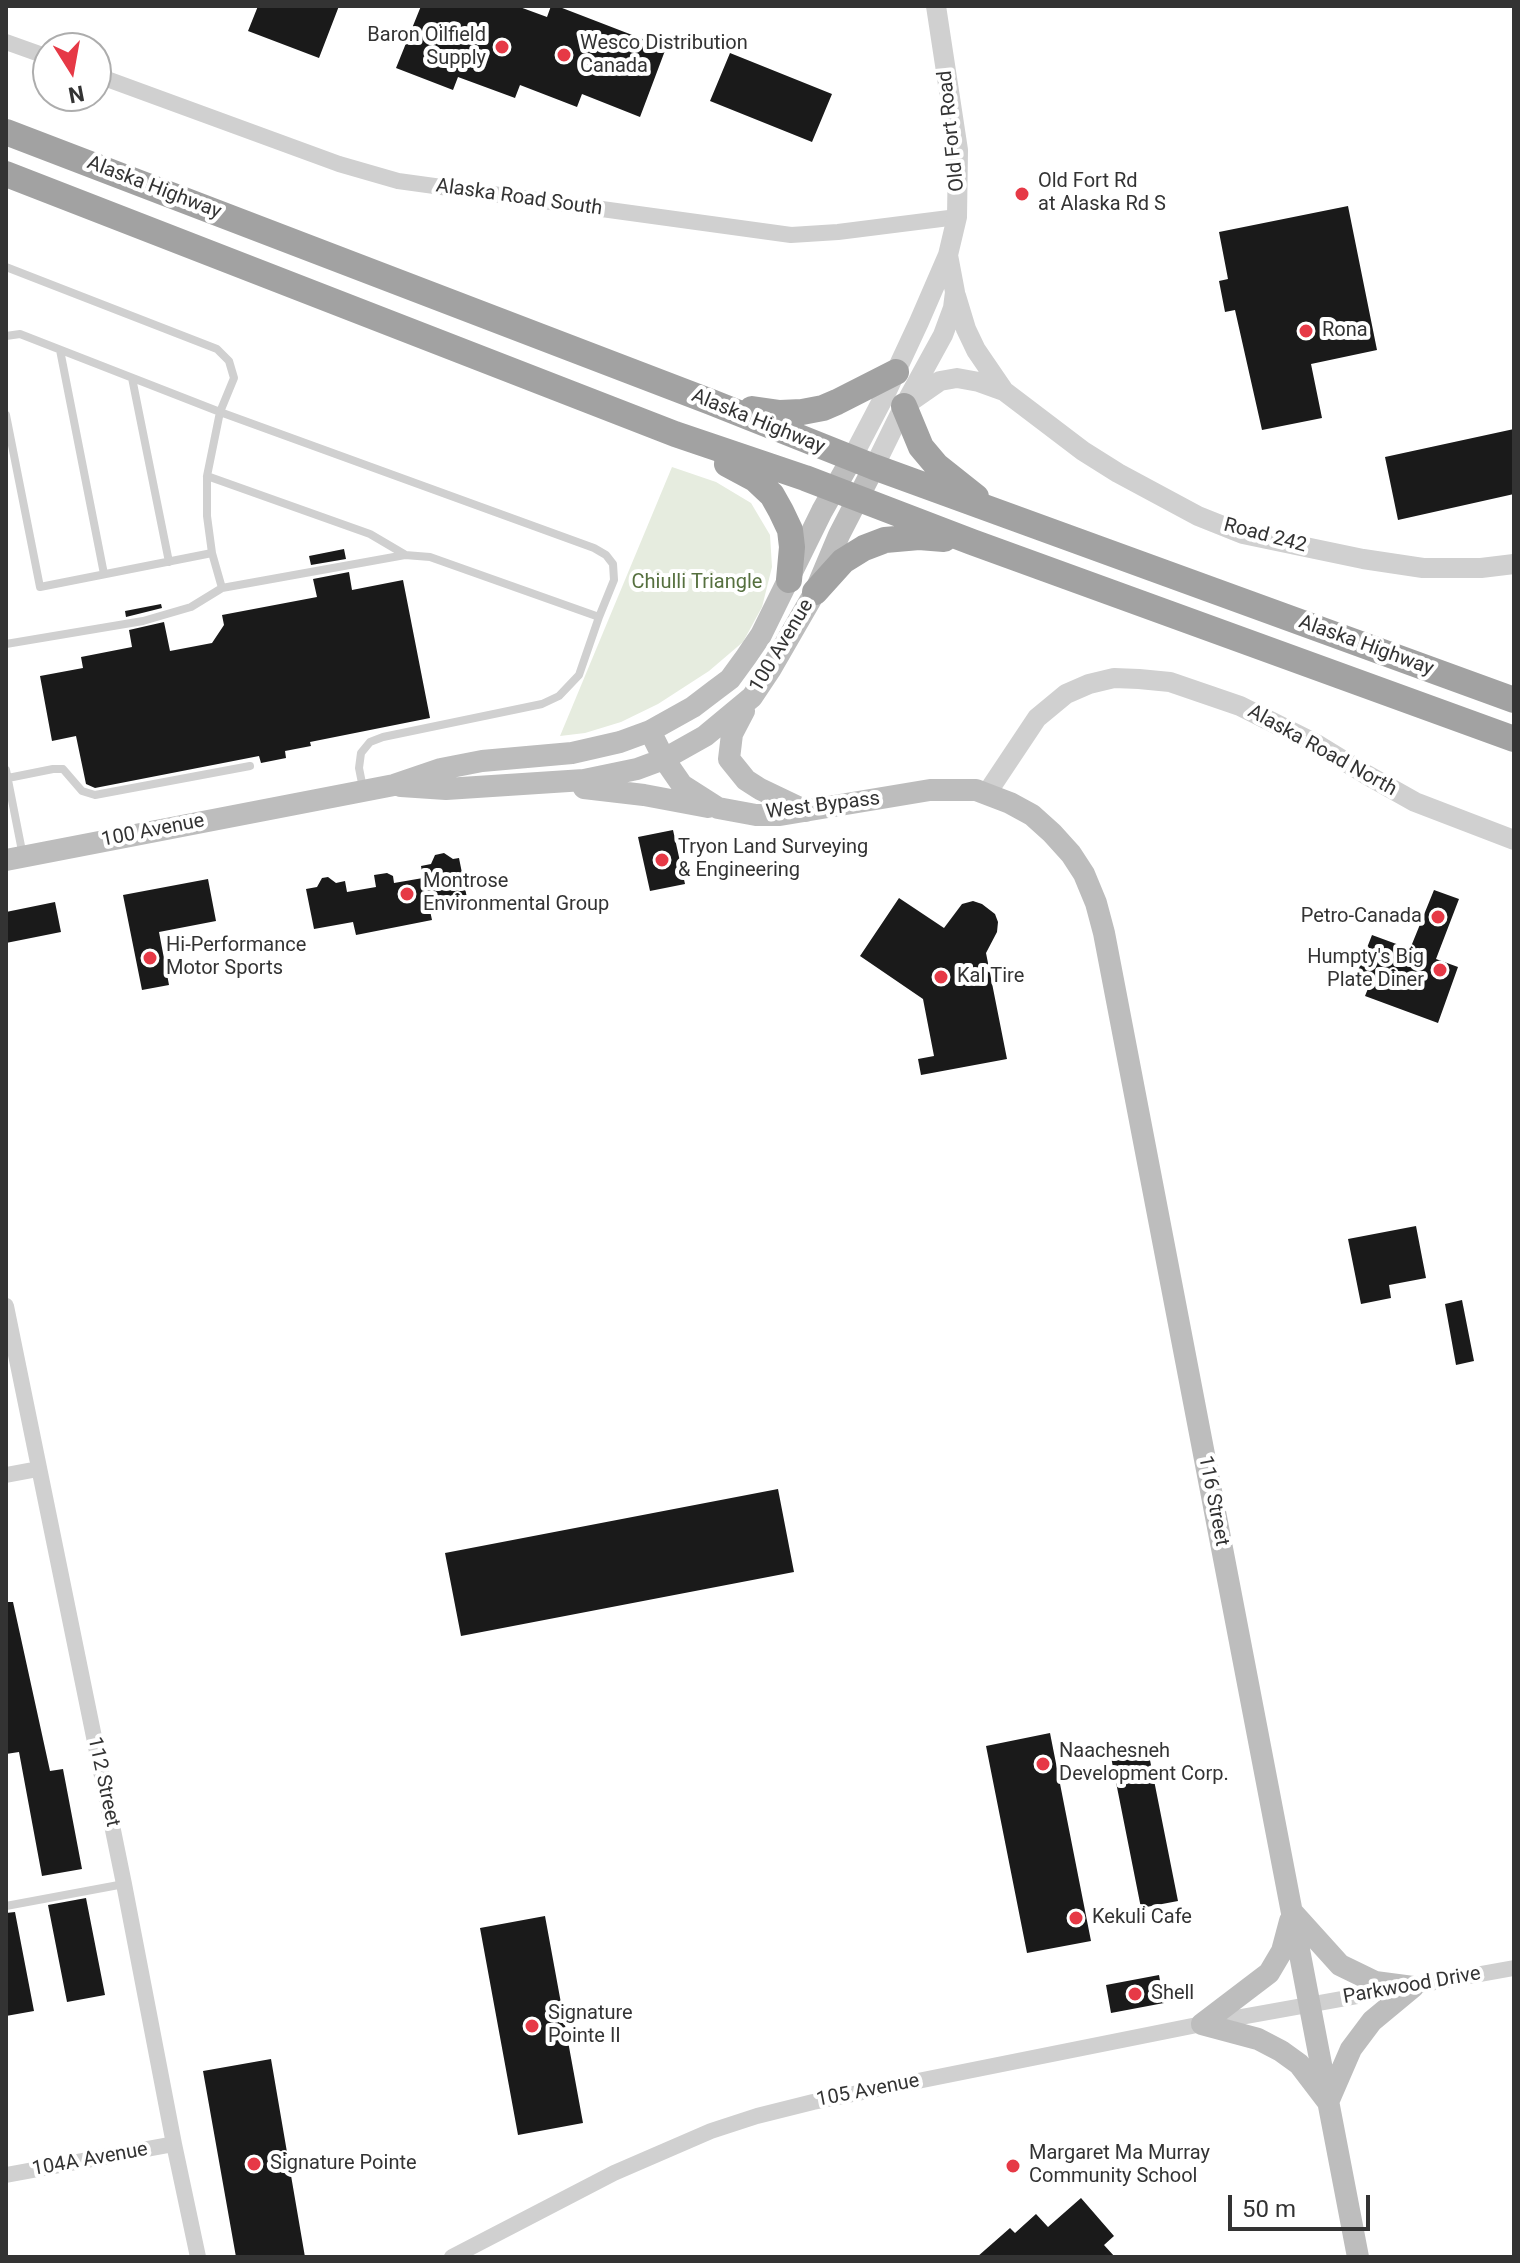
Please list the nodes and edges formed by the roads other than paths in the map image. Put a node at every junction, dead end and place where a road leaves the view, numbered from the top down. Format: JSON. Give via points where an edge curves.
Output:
{"nodes":[{"id":1,"x":936,"y":6,"type":"edge"},
{"id":2,"x":6,"y":42,"type":"edge"},
{"id":3,"x":32,"y":51,"type":"edge"},
{"id":4,"x":112,"y":81,"type":"edge"},
{"id":5,"x":6,"y":134,"type":"edge"},
{"id":6,"x":6,"y":174,"type":"edge"},
{"id":7,"x":957,"y":217,"type":"junction"},
{"id":8,"x":948,"y":255,"type":"junction"},
{"id":9,"x":6,"y":267,"type":"edge"},
{"id":10,"x":955,"y":292,"type":"junction"},
{"id":11,"x":6,"y":336,"type":"edge"},
{"id":12,"x":60,"y":350,"type":"junction"},
{"id":13,"x":896,"y":372,"type":"junction"},
{"id":14,"x":132,"y":378,"type":"junction"},
{"id":15,"x":1004,"y":391,"type":"junction"},
{"id":16,"x":711,"y":402,"type":"junction"},
{"id":17,"x":904,"y":406,"type":"junction"},
{"id":18,"x":220,"y":412,"type":"junction"},
{"id":19,"x":6,"y":415,"type":"edge"},
{"id":20,"x":675,"y":434,"type":"junction"},
{"id":21,"x":863,"y":463,"type":"junction"},
{"id":22,"x":207,"y":476,"type":"junction"},
{"id":23,"x":845,"y":494,"type":"junction"},
{"id":24,"x":992,"y":510,"type":"junction"},
{"id":25,"x":972,"y":542,"type":"junction"},
{"id":26,"x":212,"y":553,"type":"junction"},
{"id":27,"x":405,"y":555,"type":"junction"},
{"id":28,"x":169,"y":562,"type":"junction"},
{"id":29,"x":1514,"y":564,"type":"edge"},
{"id":30,"x":104,"y":574,"type":"junction"},
{"id":31,"x":789,"y":580,"type":"junction"},
{"id":32,"x":222,"y":588,"type":"junction"},
{"id":33,"x":815,"y":592,"type":"junction"},
{"id":34,"x":599,"y":617,"type":"junction"},
{"id":35,"x":6,"y":644,"type":"edge"},
{"id":36,"x":752,"y":697,"type":"junction"},
{"id":37,"x":1514,"y":700,"type":"edge"},
{"id":38,"x":650,"y":731,"type":"junction"},
{"id":39,"x":1514,"y":739,"type":"edge"},
{"id":40,"x":664,"y":759,"type":"junction"},
{"id":41,"x":250,"y":766,"type":"dead end"},
{"id":42,"x":7,"y":780,"type":"edge"},
{"id":43,"x":394,"y":785,"type":"junction"},
{"id":44,"x":531,"y":785,"type":"junction"},
{"id":45,"x":363,"y":791,"type":"junction"},
{"id":46,"x":987,"y":793,"type":"junction"},
{"id":47,"x":718,"y":808,"type":"junction"},
{"id":48,"x":807,"y":811,"type":"junction"},
{"id":49,"x":1514,"y":840,"type":"edge"},
{"id":50,"x":14,"y":858,"type":"edge"},
{"id":51,"x":6,"y":1306,"type":"edge"},
{"id":52,"x":8,"y":1328,"type":"edge"},
{"id":53,"x":38,"y":1469,"type":"junction"},
{"id":54,"x":6,"y":1475,"type":"edge"},
{"id":55,"x":124,"y":1884,"type":"junction"},
{"id":56,"x":6,"y":1906,"type":"edge"},
{"id":57,"x":1292,"y":1912,"type":"junction"},
{"id":58,"x":1514,"y":1968,"type":"edge"},
{"id":59,"x":1413,"y":1987,"type":"junction"},
{"id":60,"x":1309,"y":2005,"type":"junction"},
{"id":61,"x":1202,"y":2024,"type":"junction"},
{"id":62,"x":1328,"y":2102,"type":"junction"},
{"id":63,"x":174,"y":2144,"type":"junction"},
{"id":64,"x":6,"y":2175,"type":"edge"},
{"id":65,"x":198,"y":2257,"type":"edge"},
{"id":66,"x":452,"y":2257,"type":"edge"},
{"id":67,"x":1358,"y":2257,"type":"edge"}],
"edges":[{"from":1,"to":7,"type":"street","name":"Old Fort Road","via":[[958,150]]},
{"from":2,"to":3,"type":"street"},
{"from":4,"to":7,"type":"street","name":"Alaska Road South","via":[[398,181],[791,235]]},
{"from":5,"to":16,"type":"highway","name":"Alaska Highway"},
{"from":6,"to":20,"type":"highway","name":"Alaska Highway"},
{"from":7,"to":8,"type":"street","name":"Old Fort Road"},
{"from":8,"to":10,"type":"street","name":"Old Fort Road"},
{"from":8,"to":13,"type":"street","name":"Old Fort Road"},
{"from":9,"to":18,"type":"lane","via":[[217,349],[229,361],[234,378]]},
{"from":10,"to":15,"type":"street","name":"Road 242","via":[[976,350]]},
{"from":10,"to":17,"type":"street","name":"Old Fort Road","via":[[943,335]]},
{"from":11,"to":12,"type":"lane","via":[[20,334]]},
{"from":12,"to":14,"type":"lane"},
{"from":12,"to":30,"type":"lane"},
{"from":13,"to":16,"type":"highway","via":[[837,402],[802,412]]},
{"from":13,"to":21,"type":"street","name":"Old Fort Road"},
{"from":14,"to":18,"type":"lane"},
{"from":14,"to":28,"type":"lane"},
{"from":15,"to":17,"type":"street","name":"Road 242","via":[[957,378],[940,381]]},
{"from":15,"to":29,"type":"street","name":"Road 242","via":[[1118,473],[1243,534],[1423,568]]},
{"from":16,"to":21,"type":"highway","name":"Alaska Highway"},
{"from":17,"to":21,"type":"street","name":"Old Fort Road"},
{"from":17,"to":24,"type":"highway","via":[[921,447],[937,466]]},
{"from":18,"to":22,"type":"lane"},
{"from":18,"to":34,"type":"lane","via":[[594,548],[613,564],[614,580]]},
{"from":19,"to":30,"type":"lane","via":[[40,587]]},
{"from":20,"to":23,"type":"highway","name":"Alaska Highway"},
{"from":20,"to":31,"type":"highway","via":[[755,479],[772,495],[790,530]]},
{"from":21,"to":23,"type":"main road","name":"100 Avenue"},
{"from":21,"to":24,"type":"highway","name":"Alaska Highway"},
{"from":22,"to":26,"type":"lane"},
{"from":22,"to":27,"type":"lane","via":[[370,534]]},
{"from":23,"to":25,"type":"highway","name":"Alaska Highway"},
{"from":23,"to":31,"type":"main road","name":"100 Avenue"},
{"from":23,"to":33,"type":"main road","name":"100 Avenue"},
{"from":24,"to":37,"type":"highway","name":"Alaska Highway"},
{"from":25,"to":33,"type":"highway","via":[[885,540],[843,561]]},
{"from":25,"to":39,"type":"highway","name":"Alaska Highway"},
{"from":26,"to":28,"type":"lane"},
{"from":26,"to":32,"type":"lane"},
{"from":27,"to":32,"type":"lane"},
{"from":27,"to":34,"type":"lane","via":[[430,557]]},
{"from":28,"to":30,"type":"lane"},
{"from":31,"to":38,"type":"main road","name":"100 Avenue","via":[[761,635],[730,679]]},
{"from":32,"to":35,"type":"lane","via":[[191,607],[143,621]]},
{"from":33,"to":36,"type":"main road","name":"100 Avenue"},
{"from":34,"to":45,"type":"lane","via":[[579,675],[559,696],[370,742],[361,753]]},
{"from":36,"to":40,"type":"main road","name":"100 Avenue","via":[[705,736]]},
{"from":36,"to":48,"type":"main road","via":[[732,734],[729,759],[746,780]]},
{"from":38,"to":40,"type":"main road","name":"West Bypass"},
{"from":38,"to":43,"type":"main road","name":"100 Avenue","via":[[572,753],[441,769]]},
{"from":40,"to":44,"type":"main road","name":"100 Avenue","via":[[619,774]]},
{"from":40,"to":47,"type":"main road","name":"West Bypass","via":[[682,785]]},
{"from":41,"to":42,"type":"lane","via":[[95,795],[82,791],[63,769]]},
{"from":42,"to":50,"type":"lane"},
{"from":43,"to":44,"type":"main road","name":"100 Avenue"},
{"from":43,"to":45,"type":"main road","name":"100 Avenue"},
{"from":44,"to":47,"type":"main road"},
{"from":45,"to":50,"type":"main road","name":"100 Avenue"},
{"from":46,"to":48,"type":"main road","name":"West Bypass","via":[[930,790]]},
{"from":46,"to":49,"type":"street","name":"Alaska Road North","via":[[1037,718],[1066,694],[1114,678],[1139,679],[1170,682],[1240,706],[1415,802]]},
{"from":46,"to":57,"type":"main road","name":"116 Street","via":[[1032,815],[1052,833],[1084,874],[1096,903]]},
{"from":47,"to":48,"type":"main road","name":"West Bypass","via":[[756,815]]},
{"from":51,"to":52,"type":"street","name":"112 Street"},
{"from":52,"to":53,"type":"street","name":"112 Street"},
{"from":53,"to":54,"type":"street"},
{"from":53,"to":55,"type":"street","name":"112 Street"},
{"from":55,"to":56,"type":"lane"},
{"from":55,"to":63,"type":"street","name":"112 Street"},
{"from":57,"to":59,"type":"main road","via":[[1340,1965],[1375,1982]]},
{"from":57,"to":60,"type":"main road","name":"116 Street"},
{"from":57,"to":61,"type":"main road","via":[[1282,1951],[1269,1973]]},
{"from":58,"to":59,"type":"street","name":"Parkwood Drive"},
{"from":59,"to":60,"type":"street","name":"Parkwood Drive"},
{"from":59,"to":62,"type":"main road","via":[[1372,2021],[1351,2049]]},
{"from":60,"to":61,"type":"street","name":"105 Avenue"},
{"from":60,"to":62,"type":"main road","name":"116 Street"},
{"from":61,"to":62,"type":"main road","via":[[1281,2051],[1299,2064]]},
{"from":61,"to":66,"type":"street","name":"105 Avenue","via":[[749,2118],[614,2173]]},
{"from":62,"to":67,"type":"main road","name":"116 Street"},
{"from":63,"to":64,"type":"street","name":"104A Avenue"},
{"from":63,"to":65,"type":"street","name":"112 Street"}]}
